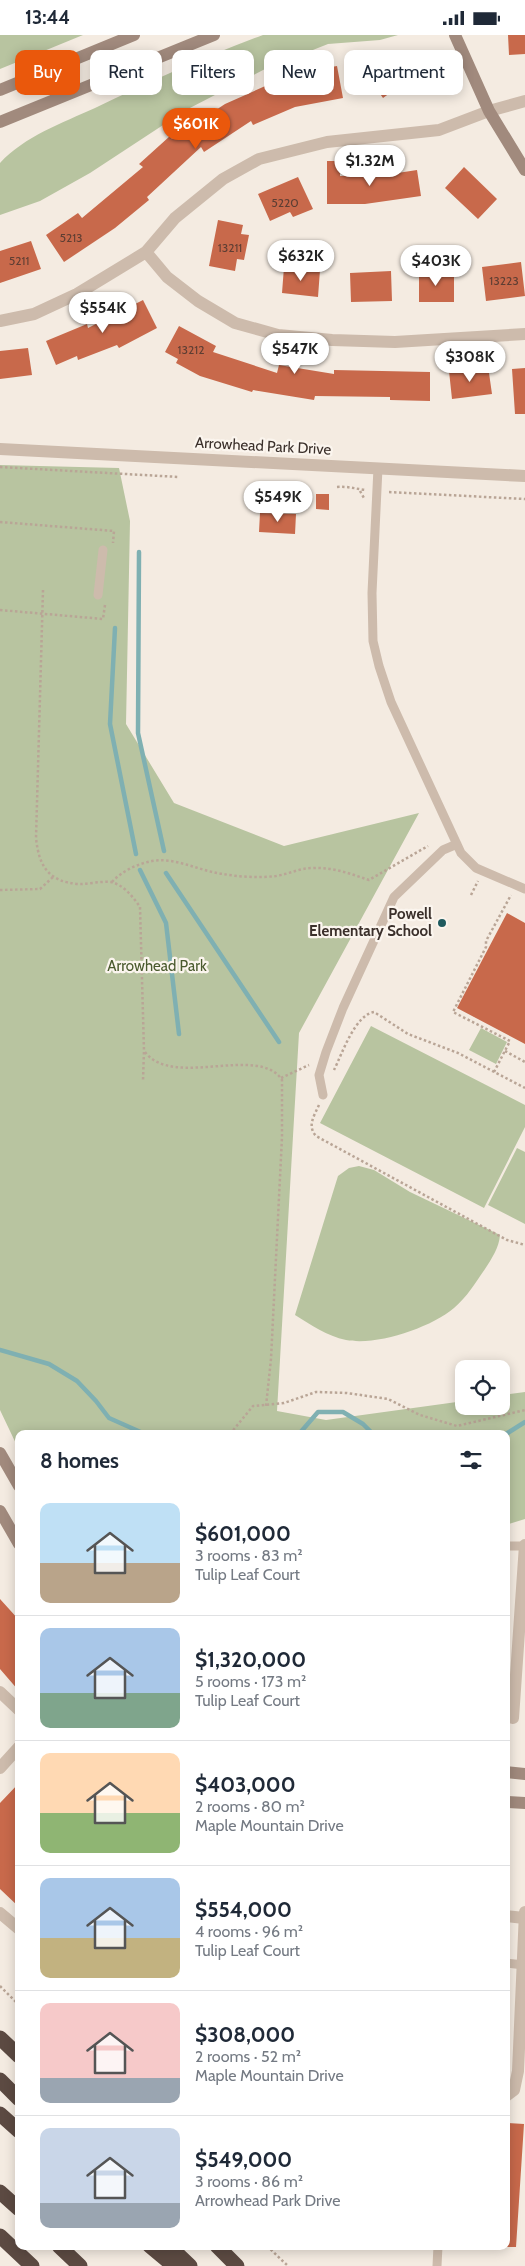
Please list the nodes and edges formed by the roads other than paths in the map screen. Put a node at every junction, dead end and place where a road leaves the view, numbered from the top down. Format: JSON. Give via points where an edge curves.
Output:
{"nodes":[{"id":1,"x":134,"y":35,"type":"edge"},
{"id":2,"x":214,"y":35,"type":"edge"},
{"id":3,"x":455,"y":35,"type":"edge"},
{"id":4,"x":0,"y":90,"type":"edge"},
{"id":5,"x":525,"y":101,"type":"edge"},
{"id":6,"x":488,"y":111,"type":"junction"},
{"id":7,"x":0,"y":122,"type":"edge"},
{"id":8,"x":525,"y":170,"type":"edge"},
{"id":9,"x":146,"y":252,"type":"junction"},
{"id":10,"x":0,"y":321,"type":"edge"},
{"id":11,"x":525,"y":334,"type":"edge"},
{"id":12,"x":0,"y":449,"type":"edge"},
{"id":13,"x":378,"y":468,"type":"junction"},
{"id":14,"x":525,"y":476,"type":"edge"},
{"id":15,"x":107,"y":550,"type":"road end"},
{"id":16,"x":102,"y":597,"type":"road end"},
{"id":17,"x":457,"y":844,"type":"junction"},
{"id":18,"x":525,"y":889,"type":"edge"},
{"id":19,"x":323,"y":1095,"type":"road end"},
{"id":20,"x":0,"y":1453,"type":"edge"},
{"id":21,"x":15,"y":1479,"type":"edge"},
{"id":22,"x":0,"y":1511,"type":"edge"},
{"id":23,"x":15,"y":1537,"type":"edge"},
{"id":24,"x":510,"y":1546,"type":"edge"},
{"id":25,"x":524,"y":1546,"type":"edge"},
{"id":26,"x":512,"y":1657,"type":"edge"},
{"id":27,"x":0,"y":1692,"type":"edge"},
{"id":28,"x":15,"y":1706,"type":"edge"},
{"id":29,"x":515,"y":1719,"type":"edge"},
{"id":30,"x":15,"y":1751,"type":"edge"},
{"id":31,"x":0,"y":1768,"type":"edge"},
{"id":32,"x":510,"y":1772,"type":"edge"},
{"id":33,"x":525,"y":1774,"type":"edge"},
{"id":34,"x":510,"y":1802,"type":"edge"},
{"id":35,"x":525,"y":1803,"type":"edge"},
{"id":36,"x":525,"y":1912,"type":"edge"},
{"id":37,"x":0,"y":1913,"type":"edge"},
{"id":38,"x":510,"y":1916,"type":"edge"},
{"id":39,"x":524,"y":1918,"type":"edge"},
{"id":40,"x":15,"y":1926,"type":"edge"},
{"id":41,"x":510,"y":1963,"type":"edge"},
{"id":42,"x":524,"y":1965,"type":"edge"},
{"id":43,"x":0,"y":2038,"type":"edge"},
{"id":44,"x":15,"y":2052,"type":"edge"},
{"id":45,"x":0,"y":2080,"type":"edge"},
{"id":46,"x":510,"y":2093,"type":"edge"},
{"id":47,"x":15,"y":2095,"type":"edge"},
{"id":48,"x":0,"y":2114,"type":"edge"},
{"id":49,"x":15,"y":2127,"type":"edge"},
{"id":50,"x":0,"y":2191,"type":"edge"},
{"id":51,"x":15,"y":2205,"type":"edge"},
{"id":52,"x":0,"y":2236,"type":"edge"},
{"id":53,"x":63,"y":2250,"type":"edge"},
{"id":54,"x":155,"y":2250,"type":"edge"},
{"id":55,"x":173,"y":2250,"type":"edge"},
{"id":56,"x":221,"y":2250,"type":"edge"},
{"id":57,"x":438,"y":2250,"type":"edge"},
{"id":58,"x":32,"y":2266,"type":"edge"},
{"id":59,"x":80,"y":2266,"type":"edge"},
{"id":60,"x":174,"y":2266,"type":"edge"},
{"id":61,"x":190,"y":2266,"type":"edge"},
{"id":62,"x":237,"y":2266,"type":"edge"},
{"id":63,"x":437,"y":2266,"type":"edge"}],
"edges":[{"from":1,"to":4,"type":"main road"},
{"from":2,"to":7,"type":"main road"},
{"from":3,"to":6,"type":"main road"},
{"from":5,"to":6,"type":"street"},
{"from":6,"to":8,"type":"main road"},
{"from":6,"to":9,"type":"street","via":[[440,130],[327,142],[260,159],[223,179],[182,212]]},
{"from":9,"to":10,"type":"street","via":[[34,315]]},
{"from":9,"to":11,"type":"street","via":[[167,277],[198,301],[235,323],[278,335],[332,341],[395,342]]},
{"from":12,"to":13,"type":"street","name":"Arrowhead Park Drive"},
{"from":13,"to":14,"type":"street","name":"Arrowhead Park Drive"},
{"from":13,"to":17,"type":"lane","via":[[373,641],[392,702]]},
{"from":15,"to":16,"type":"lane"},
{"from":17,"to":18,"type":"lane","via":[[467,861],[476,868]]},
{"from":17,"to":19,"type":"lane","via":[[443,850],[394,897],[342,1008],[319,1075]]},
{"from":20,"to":21,"type":"main road"},
{"from":22,"to":23,"type":"main road"},
{"from":24,"to":25,"type":"lane"},
{"from":25,"to":26,"type":"street"},
{"from":26,"to":29,"type":"street"},
{"from":27,"to":28,"type":"street"},
{"from":30,"to":31,"type":"street"},
{"from":32,"to":33,"type":"main road"},
{"from":34,"to":35,"type":"main road"},
{"from":36,"to":39,"type":"street"},
{"from":37,"to":40,"type":"street"},
{"from":38,"to":39,"type":"street"},
{"from":39,"to":42,"type":"street"},
{"from":41,"to":42,"type":"lane"},
{"from":42,"to":46,"type":"street","via":[[518,2071],[514,2090]]},
{"from":43,"to":44,"type":"highway"},
{"from":45,"to":47,"type":"highway"},
{"from":48,"to":49,"type":"highway"},
{"from":50,"to":51,"type":"highway"},
{"from":52,"to":58,"type":"highway"},
{"from":53,"to":59,"type":"highway"},
{"from":54,"to":60,"type":"highway"},
{"from":55,"to":61,"type":"highway"},
{"from":56,"to":62,"type":"highway"},
{"from":57,"to":63,"type":"lane"}]}
